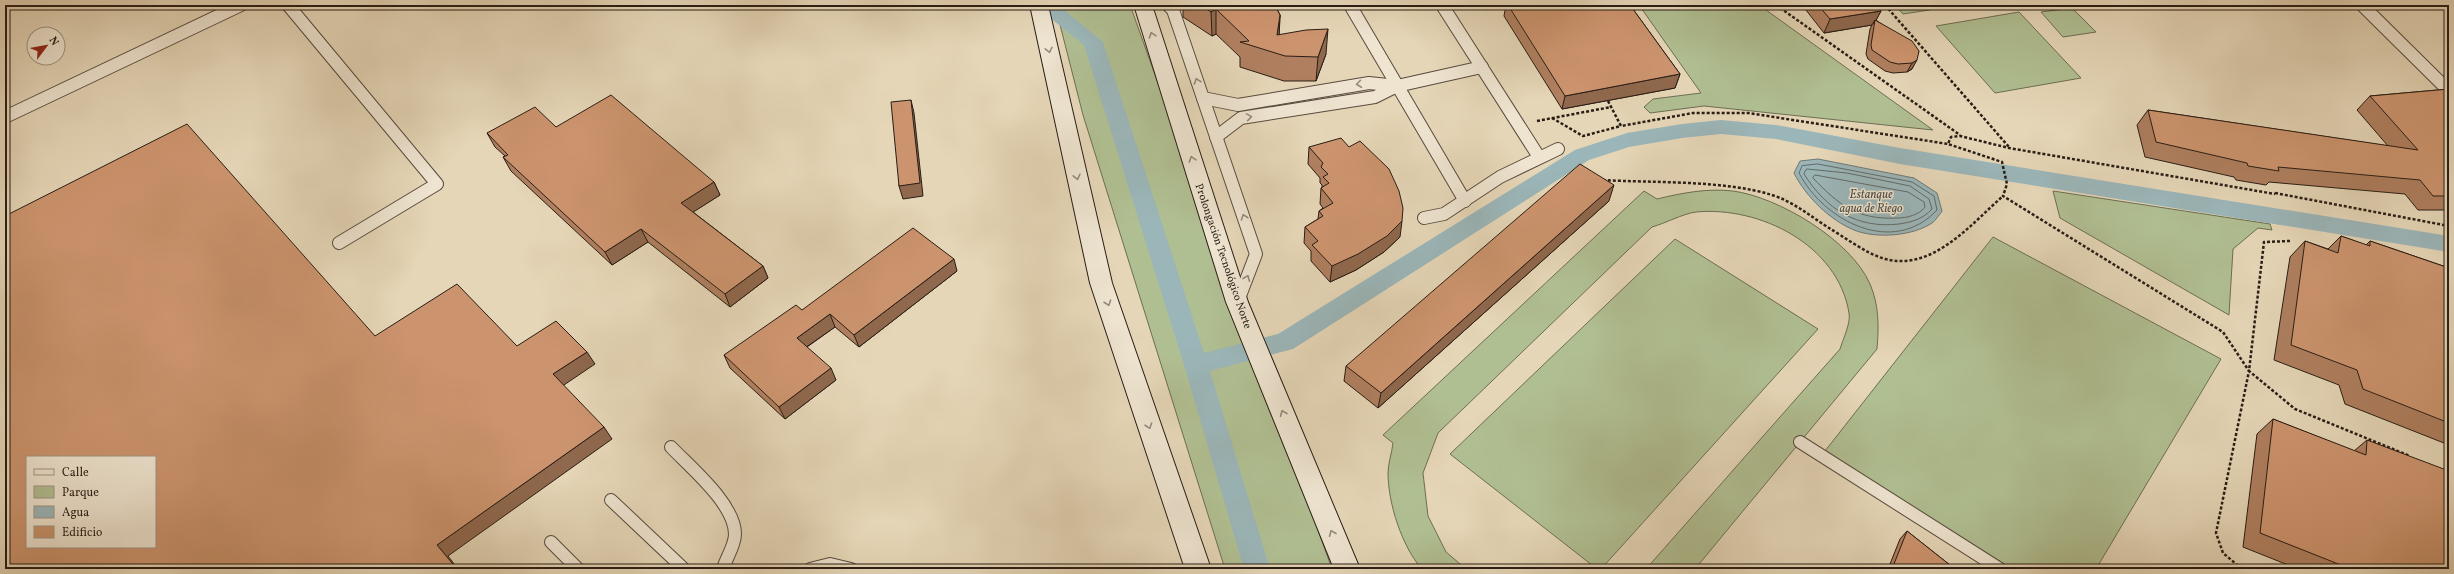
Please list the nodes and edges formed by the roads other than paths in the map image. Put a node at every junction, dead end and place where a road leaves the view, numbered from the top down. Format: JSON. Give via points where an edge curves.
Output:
{"nodes":[{"id":1,"x":241,"y":5,"type":"edge"},
{"id":2,"x":288,"y":5,"type":"edge"},
{"id":3,"x":1143,"y":5,"type":"edge"},
{"id":4,"x":1168,"y":5,"type":"edge"},
{"id":5,"x":1350,"y":5,"type":"edge"},
{"id":6,"x":1442,"y":5,"type":"edge"},
{"id":7,"x":2362,"y":5,"type":"edge"},
{"id":8,"x":1040,"y":8,"type":"edge"},
{"id":9,"x":1482,"y":67,"type":"junction"},
{"id":10,"x":1397,"y":86,"type":"junction"},
{"id":11,"x":2449,"y":91,"type":"edge"},
{"id":12,"x":1203,"y":98,"type":"junction"},
{"id":13,"x":5,"y":117,"type":"edge"},
{"id":14,"x":1216,"y":137,"type":"junction"},
{"id":15,"x":1558,"y":149,"type":"dead end"},
{"id":16,"x":1539,"y":157,"type":"junction"},
{"id":17,"x":1465,"y":201,"type":"junction"},
{"id":18,"x":1424,"y":218,"type":"dead end"},
{"id":19,"x":339,"y":243,"type":"dead end"},
{"id":20,"x":1237,"y":302,"type":"junction"},
{"id":21,"x":1800,"y":442,"type":"dead end"},
{"id":22,"x":671,"y":447,"type":"dead end"},
{"id":23,"x":611,"y":500,"type":"dead end"},
{"id":24,"x":552,"y":542,"type":"dead end"},
{"id":25,"x":578,"y":569,"type":"edge"},
{"id":26,"x":684,"y":569,"type":"edge"},
{"id":27,"x":723,"y":569,"type":"edge"},
{"id":28,"x":810,"y":569,"type":"edge"},
{"id":29,"x":851,"y":569,"type":"edge"},
{"id":30,"x":1198,"y":569,"type":"edge"},
{"id":31,"x":1347,"y":569,"type":"edge"},
{"id":32,"x":2000,"y":569,"type":"edge"}],
"edges":[{"from":1,"to":13,"type":"lane"},
{"from":2,"to":19,"type":"lane","via":[[438,184]]},
{"from":20,"to":3,"type":"main road","name":"Prolongación Tecnológico Norte","one_way":true},
{"from":12,"to":4,"type":"lane","one_way":true,"via":[[1173,10]]},
{"from":5,"to":10,"type":"lane"},
{"from":6,"to":9,"type":"lane"},
{"from":7,"to":11,"type":"lane"},
{"from":8,"to":30,"type":"main road","one_way":true,"via":[[1101,283]]},
{"from":9,"to":10,"type":"lane"},
{"from":9,"to":16,"type":"lane"},
{"from":10,"to":12,"type":"lane","one_way":true,"via":[[1370,83],[1238,105]]},
{"from":14,"to":10,"type":"lane","one_way":true,"via":[[1241,118],[1375,97]]},
{"from":10,"to":17,"type":"lane"},
{"from":12,"to":14,"type":"lane"},
{"from":20,"to":14,"type":"lane","one_way":true,"via":[[1256,254]]},
{"from":15,"to":16,"type":"lane"},
{"from":16,"to":17,"type":"lane","via":[[1500,177]]},
{"from":17,"to":18,"type":"lane","via":[[1444,214]]},
{"from":31,"to":20,"type":"main road","name":"Prolongación Tecnológico Norte","one_way":true},
{"from":21,"to":32,"type":"lane"},
{"from":22,"to":27,"type":"lane","via":[[726,507],[733,520],[735,534]]},
{"from":23,"to":26,"type":"lane"},
{"from":24,"to":25,"type":"lane"},
{"from":28,"to":29,"type":"lane","via":[[819,565],[842,563]]}]}
